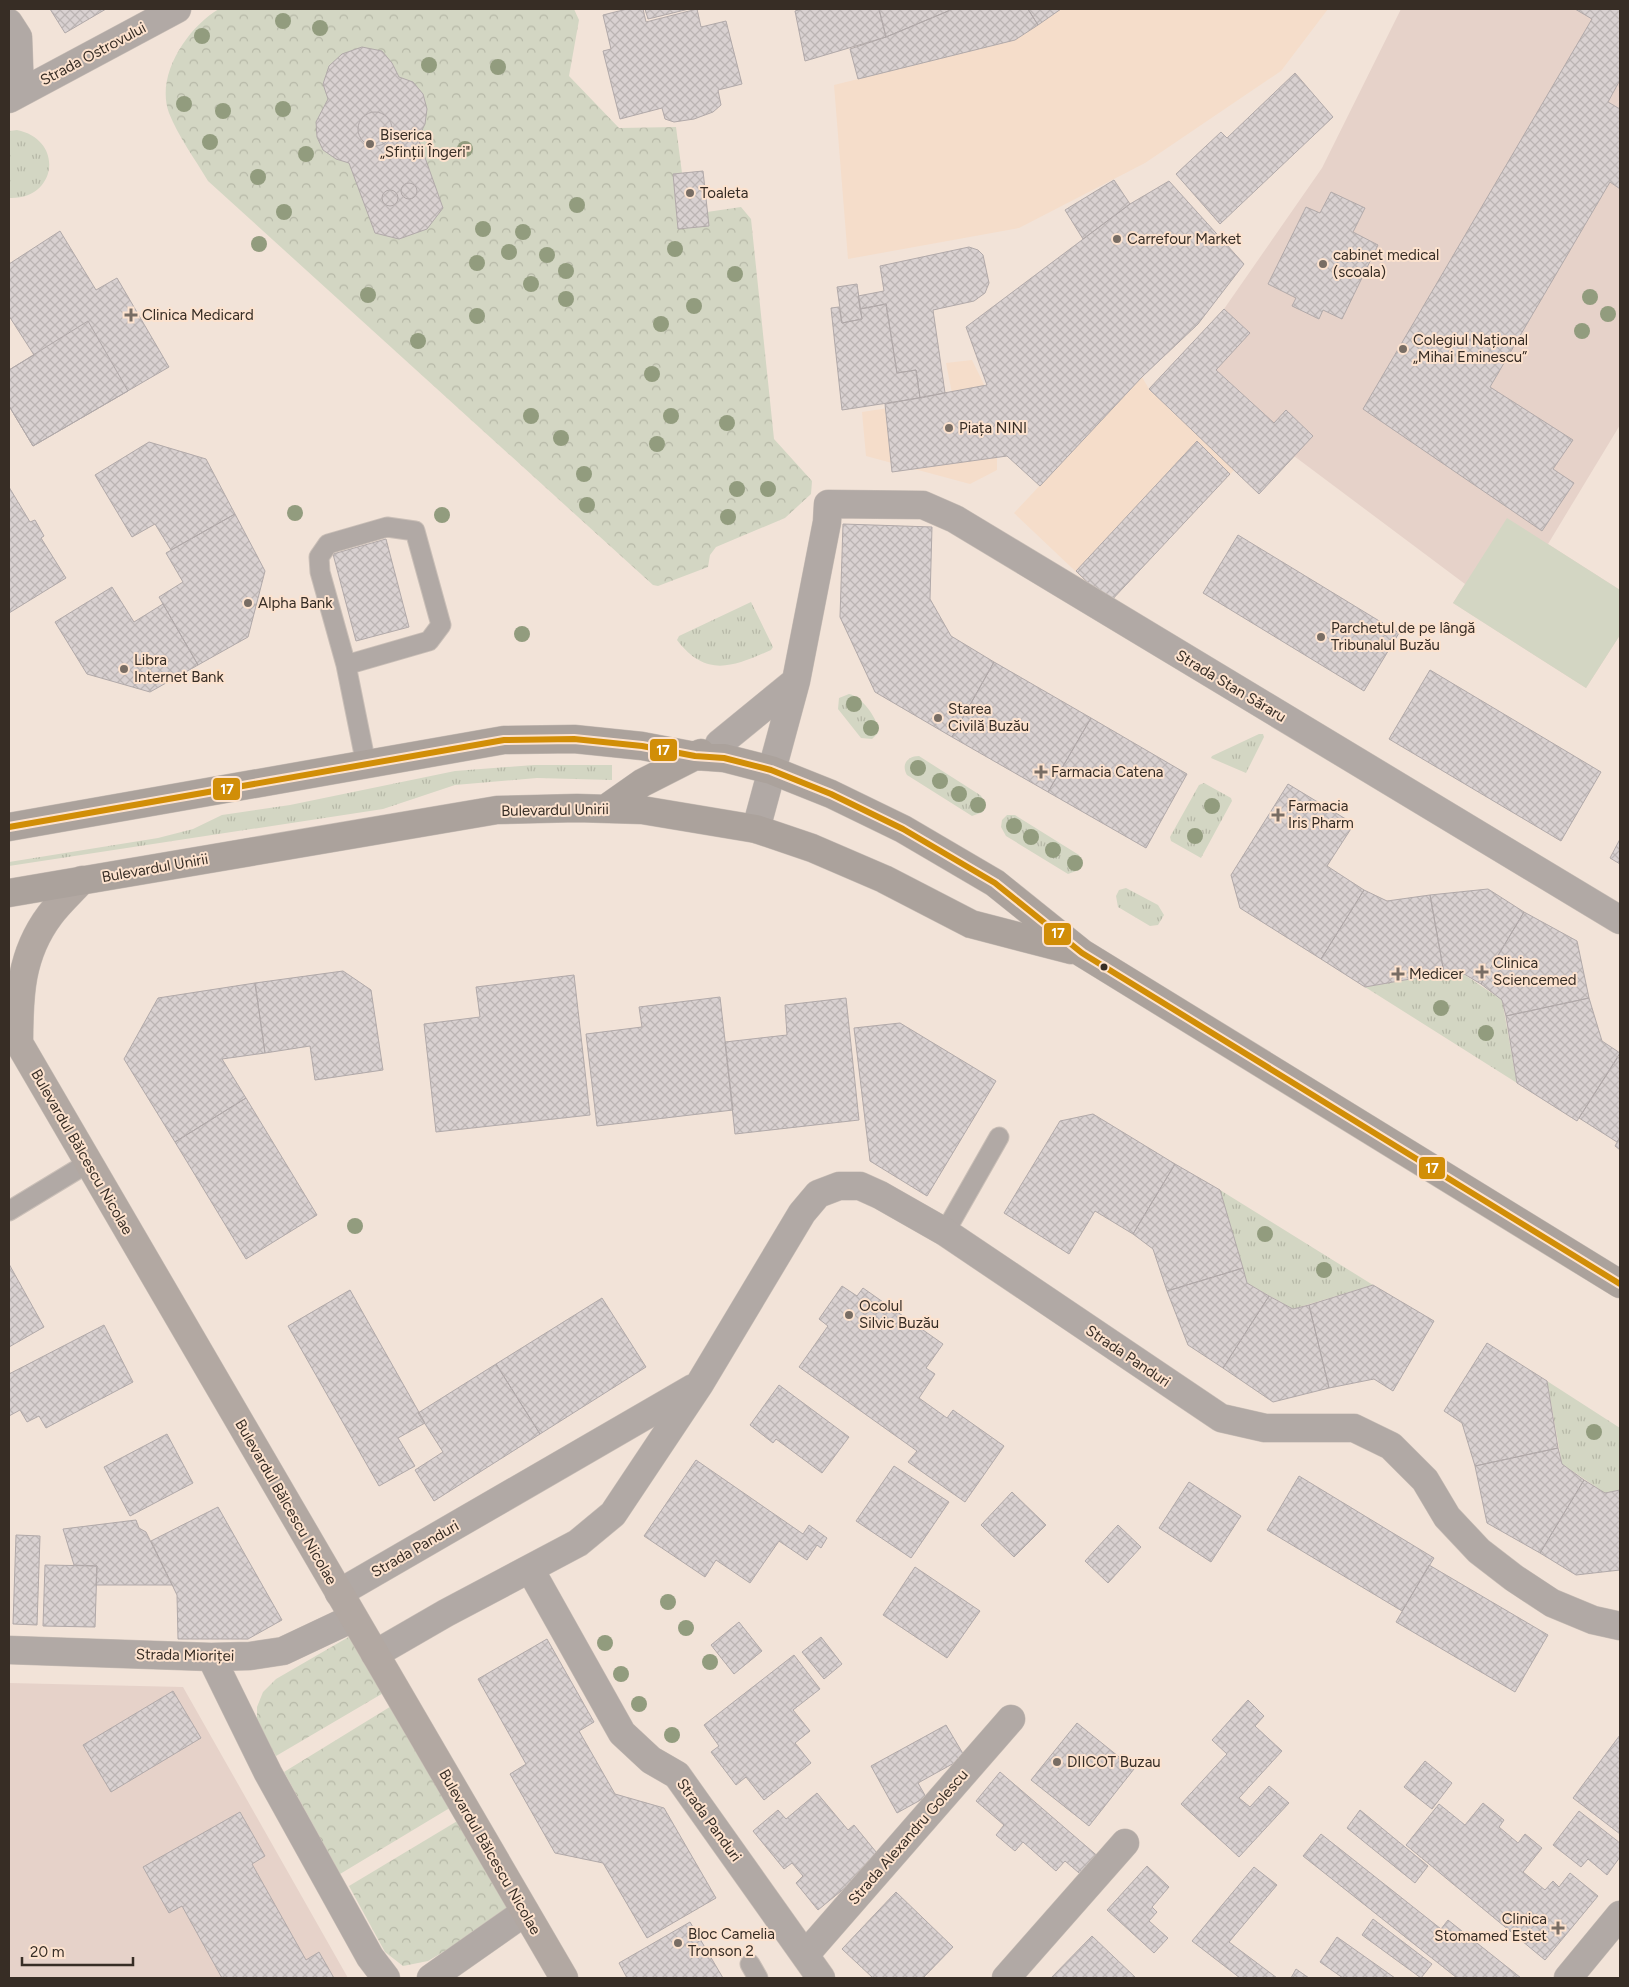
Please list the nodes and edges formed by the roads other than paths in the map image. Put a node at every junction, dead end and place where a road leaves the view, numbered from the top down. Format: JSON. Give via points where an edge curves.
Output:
{"nodes":[{"id":1,"x":177,"y":9,"type":"edge"},
{"id":2,"x":9,"y":23,"type":"edge"},
{"id":3,"x":13,"y":92,"type":"edge"},
{"id":4,"x":346,"y":665,"type":"junction"},
{"id":5,"x":796,"y":681,"type":"junction"},
{"id":6,"x":721,"y":751,"type":"junction"},
{"id":7,"x":695,"y":756,"type":"junction"},
{"id":8,"x":366,"y":764,"type":"junction"},
{"id":9,"x":771,"y":770,"type":"junction"},
{"id":10,"x":605,"y":809,"type":"junction"},
{"id":11,"x":9,"y":827,"type":"edge"},
{"id":12,"x":756,"y":829,"type":"junction"},
{"id":13,"x":82,"y":880,"type":"junction"},
{"id":14,"x":9,"y":893,"type":"edge"},
{"id":15,"x":1620,"y":920,"type":"edge"},
{"id":16,"x":1082,"y":953,"type":"junction"},
{"id":17,"x":14,"y":1035,"type":"edge"},
{"id":18,"x":999,"y":1137,"type":"dead end"},
{"id":19,"x":88,"y":1163,"type":"junction"},
{"id":20,"x":9,"y":1211,"type":"edge"},
{"id":21,"x":945,"y":1232,"type":"junction"},
{"id":22,"x":1620,"y":1284,"type":"edge"},
{"id":23,"x":698,"y":1385,"type":"junction"},
{"id":24,"x":530,"y":1569,"type":"junction"},
{"id":25,"x":339,"y":1593,"type":"junction"},
{"id":26,"x":353,"y":1618,"type":"junction"},
{"id":27,"x":1620,"y":1626,"type":"edge"},
{"id":28,"x":9,"y":1650,"type":"edge"},
{"id":29,"x":374,"y":1654,"type":"junction"},
{"id":30,"x":211,"y":1657,"type":"junction"},
{"id":31,"x":1011,"y":1719,"type":"dead end"},
{"id":32,"x":1125,"y":1843,"type":"dead end"},
{"id":33,"x":525,"y":1912,"type":"junction"},
{"id":34,"x":1620,"y":1916,"type":"edge"},
{"id":35,"x":805,"y":1955,"type":"junction"},
{"id":36,"x":386,"y":1978,"type":"edge"},
{"id":37,"x":432,"y":1978,"type":"edge"},
{"id":38,"x":564,"y":1978,"type":"edge"},
{"id":39,"x":821,"y":1978,"type":"edge"},
{"id":40,"x":1006,"y":1978,"type":"edge"},
{"id":41,"x":1568,"y":1978,"type":"edge"}],
"edges":[{"from":1,"to":3,"type":"street","name":"Strada Ostrovului"},
{"from":2,"to":3,"type":"street","via":[[18,37]]},
{"from":4,"to":4,"type":"lane","via":[[429,641],[441,625],[415,531],[387,527],[328,544],[319,557],[320,572]]},
{"from":4,"to":8,"type":"lane"},
{"from":5,"to":6,"type":"street"},
{"from":5,"to":9,"type":"street"},
{"from":5,"to":15,"type":"street","name":"Strada Stan Săraru","via":[[828,504],[923,505],[955,519]]},
{"from":6,"to":7,"type":"main road","name":"Bulevardul Unirii"},
{"from":6,"to":9,"type":"main road","name":"Bulevardul Unirii"},
{"from":7,"to":8,"type":"main road","name":"Bulevardul Unirii","via":[[642,746],[574,739],[504,740]]},
{"from":7,"to":10,"type":"main road","via":[[642,783]]},
{"from":8,"to":11,"type":"main road","name":"Bulevardul Unirii"},
{"from":9,"to":12,"type":"street"},
{"from":9,"to":16,"type":"main road","name":"Bulevardul Unirii","via":[[831,794],[903,829],[986,878]]},
{"from":10,"to":12,"type":"main road","name":"Bulevardul Unirii","via":[[642,810]]},
{"from":10,"to":13,"type":"main road","name":"Bulevardul Unirii","via":[[497,810]]},
{"from":12,"to":16,"type":"main road","name":"Bulevardul Unirii","via":[[812,848],[884,879],[972,924]]},
{"from":13,"to":14,"type":"main road","name":"Bulevardul Unirii"},
{"from":13,"to":17,"type":"street","via":[[50,915],[28,953]]},
{"from":16,"to":22,"type":"main road","name":"Bulevardul Unirii"},
{"from":17,"to":19,"type":"street","name":"Bulevardul Bălcescu Nicolae"},
{"from":18,"to":21,"type":"lane"},
{"from":19,"to":20,"type":"lane"},
{"from":19,"to":25,"type":"street","name":"Bulevardul Bălcescu Nicolae"},
{"from":21,"to":23,"type":"street","name":"Strada Panduri","via":[[860,1186],[839,1186],[818,1194],[789,1234]]},
{"from":21,"to":27,"type":"street","name":"Strada Panduri","via":[[1221,1418],[1265,1428],[1354,1428],[1391,1446],[1425,1480],[1447,1518],[1479,1551],[1552,1603],[1593,1620]]},
{"from":23,"to":24,"type":"street","name":"Strada Panduri","via":[[613,1514],[578,1543]]},
{"from":23,"to":25,"type":"street","name":"Strada Panduri"},
{"from":24,"to":29,"type":"street","name":"Strada Panduri"},
{"from":24,"to":35,"type":"street","name":"Strada Panduri","via":[[622,1733],[651,1760],[677,1775]]},
{"from":25,"to":26,"type":"street","name":"Bulevardul Bălcescu Nicolae"},
{"from":26,"to":29,"type":"street","name":"Bulevardul Bălcescu Nicolae"},
{"from":26,"to":30,"type":"street","name":"Strada Mioriței","via":[[283,1650],[250,1656]]},
{"from":28,"to":30,"type":"street","name":"Strada Mioriței"},
{"from":29,"to":33,"type":"street","name":"Bulevardul Bălcescu Nicolae"},
{"from":30,"to":36,"type":"street","via":[[268,1773],[370,1957]]},
{"from":31,"to":35,"type":"street","name":"Strada Alexandru Golescu"},
{"from":32,"to":40,"type":"street"},
{"from":33,"to":37,"type":"street"},
{"from":33,"to":38,"type":"street","name":"Bulevardul Bălcescu Nicolae"},
{"from":34,"to":41,"type":"street"},
{"from":35,"to":39,"type":"street","name":"Strada Panduri"}]}
